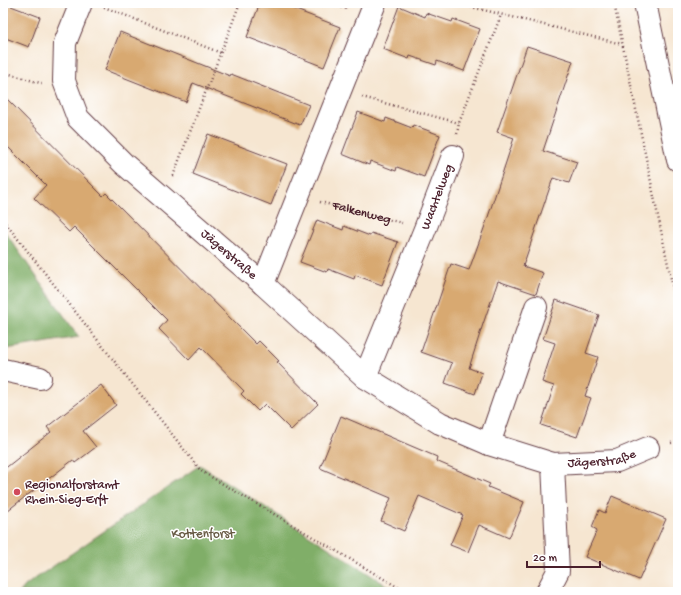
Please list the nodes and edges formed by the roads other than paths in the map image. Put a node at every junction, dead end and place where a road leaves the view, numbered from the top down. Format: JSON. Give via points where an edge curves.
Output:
{"nodes":[{"id":1,"x":375,"y":3,"type":"edge"},
{"id":2,"x":645,"y":3,"type":"edge"},
{"id":3,"x":91,"y":4,"type":"edge"},
{"id":4,"x":453,"y":156,"type":"road end"},
{"id":5,"x":678,"y":160,"type":"edge"},
{"id":6,"x":263,"y":284,"type":"junction"},
{"id":7,"x":536,"y":308,"type":"dead end"},
{"id":8,"x":3,"y":370,"type":"edge"},
{"id":9,"x":365,"y":377,"type":"junction"},
{"id":10,"x":40,"y":378,"type":"dead end"},
{"id":11,"x":489,"y":444,"type":"junction"},
{"id":12,"x":648,"y":448,"type":"dead end"},
{"id":13,"x":553,"y":464,"type":"junction"},
{"id":14,"x":547,"y":592,"type":"edge"}],
"edges":[{"from":1,"to":6,"type":"street"},
{"from":2,"to":5,"type":"street"},
{"from":3,"to":6,"type":"street","name":"Jägerstraße","via":[[65,43],[64,81],[78,118],[124,164]]},
{"from":4,"to":9,"type":"street","name":"Wachtelweg"},
{"from":6,"to":9,"type":"street","name":"Jägerstraße"},
{"from":7,"to":11,"type":"street"},
{"from":8,"to":10,"type":"street"},
{"from":9,"to":11,"type":"street","name":"Jägerstraße","via":[[440,423]]},
{"from":11,"to":13,"type":"street","name":"Jägerstraße"},
{"from":12,"to":13,"type":"street","name":"Jägerstraße","via":[[617,461]]},
{"from":13,"to":14,"type":"street","name":"Jägerstraße","via":[[558,571]]}]}
